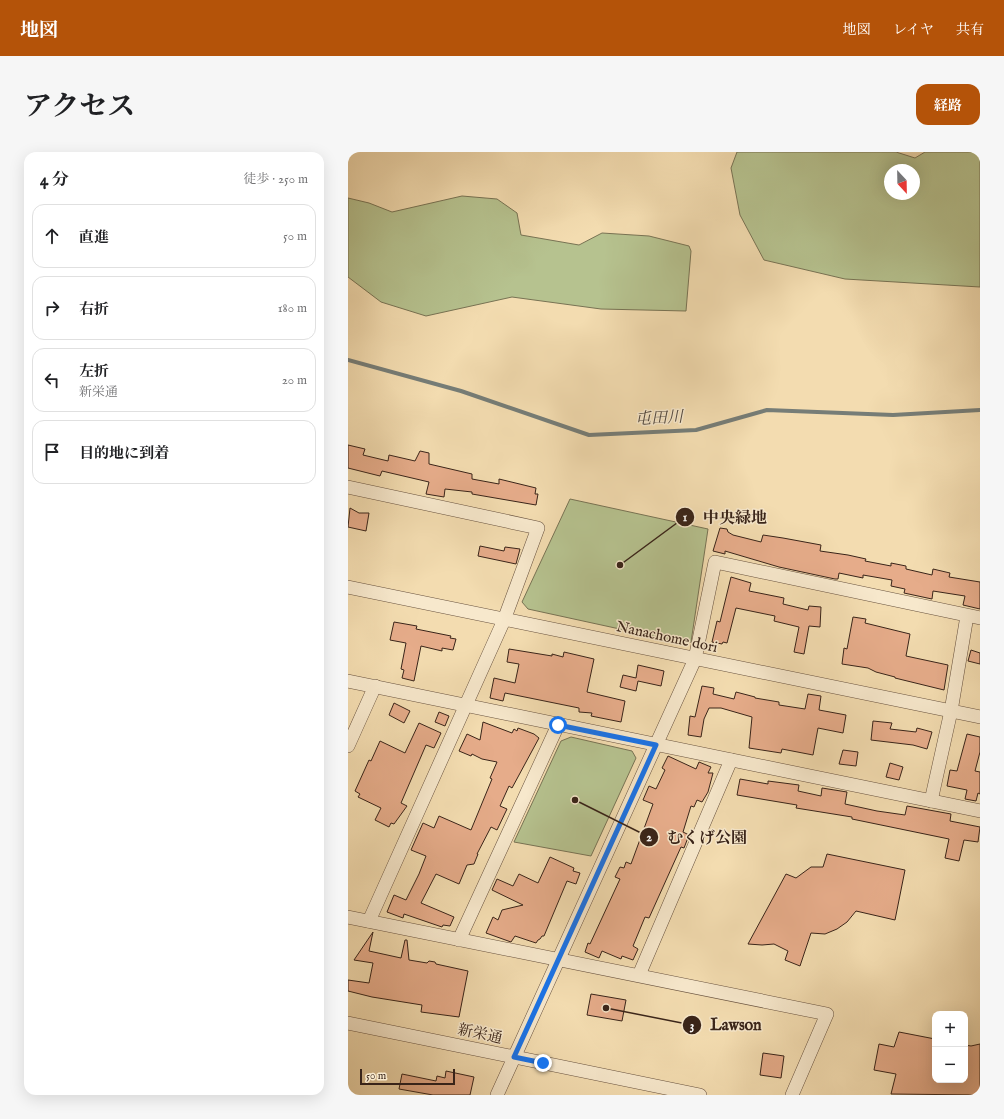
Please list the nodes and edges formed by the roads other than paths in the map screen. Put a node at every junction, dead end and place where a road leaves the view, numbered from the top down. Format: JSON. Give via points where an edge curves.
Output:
{"nodes":[{"id":1,"x":348,"y":488,"type":"edge"},
{"id":2,"x":348,"y":588,"type":"edge"},
{"id":3,"x":967,"y":616,"type":"junction"},
{"id":4,"x":980,"y":618,"type":"edge"},
{"id":5,"x":504,"y":620,"type":"junction"},
{"id":6,"x":695,"y":659,"type":"junction"},
{"id":7,"x":348,"y":681,"type":"edge"},
{"id":8,"x":375,"y":686,"type":"junction"},
{"id":9,"x":466,"y":705,"type":"junction"},
{"id":10,"x":952,"y":711,"type":"junction"},
{"id":11,"x":980,"y":718,"type":"edge"},
{"id":12,"x":558,"y":725,"type":"junction"},
{"id":13,"x":656,"y":745,"type":"junction"},
{"id":14,"x":348,"y":746,"type":"edge"},
{"id":15,"x":731,"y":760,"type":"junction"},
{"id":16,"x":931,"y":801,"type":"junction"},
{"id":17,"x":980,"y":811,"type":"edge"},
{"id":18,"x":348,"y":917,"type":"edge"},
{"id":19,"x":369,"y":921,"type":"junction"},
{"id":20,"x":459,"y":940,"type":"junction"},
{"id":21,"x":558,"y":960,"type":"junction"},
{"id":22,"x":639,"y":975,"type":"junction"},
{"id":23,"x":348,"y":1023,"type":"edge"},
{"id":24,"x":514,"y":1057,"type":"junction"},
{"id":25,"x":497,"y":1095,"type":"edge"},
{"id":26,"x":700,"y":1095,"type":"edge"},
{"id":27,"x":792,"y":1095,"type":"edge"}],
"edges":[{"from":1,"to":5,"type":"street","via":[[538,528]]},
{"from":2,"to":5,"type":"street","name":"Nanachome dori"},
{"from":3,"to":4,"type":"street"},
{"from":3,"to":6,"type":"street","via":[[715,562]]},
{"from":3,"to":10,"type":"street"},
{"from":5,"to":6,"type":"street","name":"Nanachome dori"},
{"from":5,"to":9,"type":"street"},
{"from":6,"to":10,"type":"street","name":"Nanachome dori"},
{"from":6,"to":13,"type":"street"},
{"from":7,"to":8,"type":"street"},
{"from":8,"to":9,"type":"street"},
{"from":8,"to":14,"type":"street"},
{"from":9,"to":12,"type":"street"},
{"from":9,"to":19,"type":"street"},
{"from":10,"to":11,"type":"street","name":"Nanachome dori"},
{"from":10,"to":16,"type":"street"},
{"from":12,"to":13,"type":"street"},
{"from":12,"to":20,"type":"street"},
{"from":13,"to":15,"type":"street"},
{"from":13,"to":21,"type":"street"},
{"from":15,"to":16,"type":"street"},
{"from":15,"to":22,"type":"street"},
{"from":16,"to":17,"type":"street"},
{"from":18,"to":19,"type":"street"},
{"from":19,"to":20,"type":"street"},
{"from":20,"to":21,"type":"street"},
{"from":21,"to":22,"type":"street"},
{"from":21,"to":24,"type":"street"},
{"from":22,"to":27,"type":"street","via":[[827,1014]]},
{"from":23,"to":24,"type":"street","name":"新栄通"},
{"from":24,"to":25,"type":"street"},
{"from":24,"to":26,"type":"street","name":"新栄通"}]}
